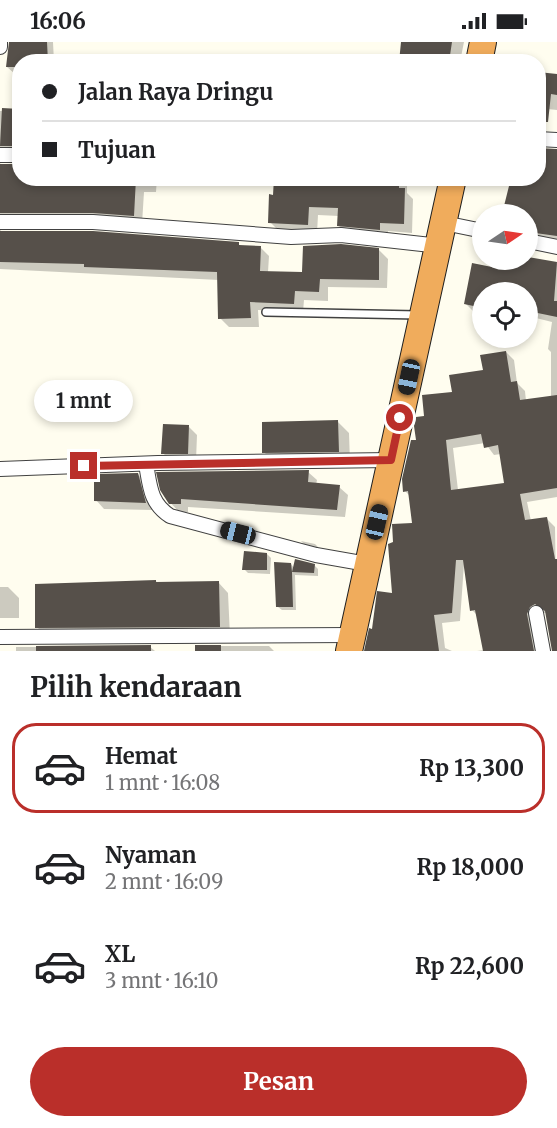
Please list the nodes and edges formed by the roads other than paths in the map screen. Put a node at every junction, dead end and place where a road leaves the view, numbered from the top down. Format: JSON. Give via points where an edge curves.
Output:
{"nodes":[{"id":1,"x":0,"y":42,"type":"edge"},
{"id":2,"x":0,"y":47,"type":"edge"},
{"id":3,"x":451,"y":186,"type":"edge"},
{"id":4,"x":0,"y":222,"type":"edge"},
{"id":5,"x":472,"y":232,"type":"edge"},
{"id":6,"x":442,"y":235,"type":"junction"},
{"id":7,"x":538,"y":243,"type":"edge"},
{"id":8,"x":557,"y":247,"type":"edge"},
{"id":9,"x":266,"y":312,"type":"dead end"},
{"id":10,"x":423,"y":315,"type":"junction"},
{"id":11,"x":391,"y":460,"type":"junction"},
{"id":12,"x":146,"y":464,"type":"junction"},
{"id":13,"x":0,"y":469,"type":"edge"},
{"id":14,"x":367,"y":564,"type":"junction"},
{"id":15,"x":536,"y":613,"type":"dead end"},
{"id":16,"x":0,"y":637,"type":"edge"},
{"id":17,"x":351,"y":643,"type":"edge"},
{"id":18,"x":543,"y":651,"type":"edge"}],
"edges":[{"from":1,"to":2,"type":"street"},
{"from":3,"to":6,"type":"highway"},
{"from":4,"to":6,"type":"street","via":[[93,222],[291,237]]},
{"from":5,"to":6,"type":"street"},
{"from":6,"to":10,"type":"highway"},
{"from":7,"to":8,"type":"street"},
{"from":9,"to":10,"type":"lane"},
{"from":10,"to":11,"type":"highway"},
{"from":11,"to":12,"type":"street"},
{"from":11,"to":14,"type":"highway"},
{"from":12,"to":13,"type":"street"},
{"from":12,"to":14,"type":"street","via":[[153,500],[170,516],[316,555]]},
{"from":14,"to":17,"type":"highway"},
{"from":15,"to":18,"type":"street"},
{"from":16,"to":17,"type":"street"}]}
